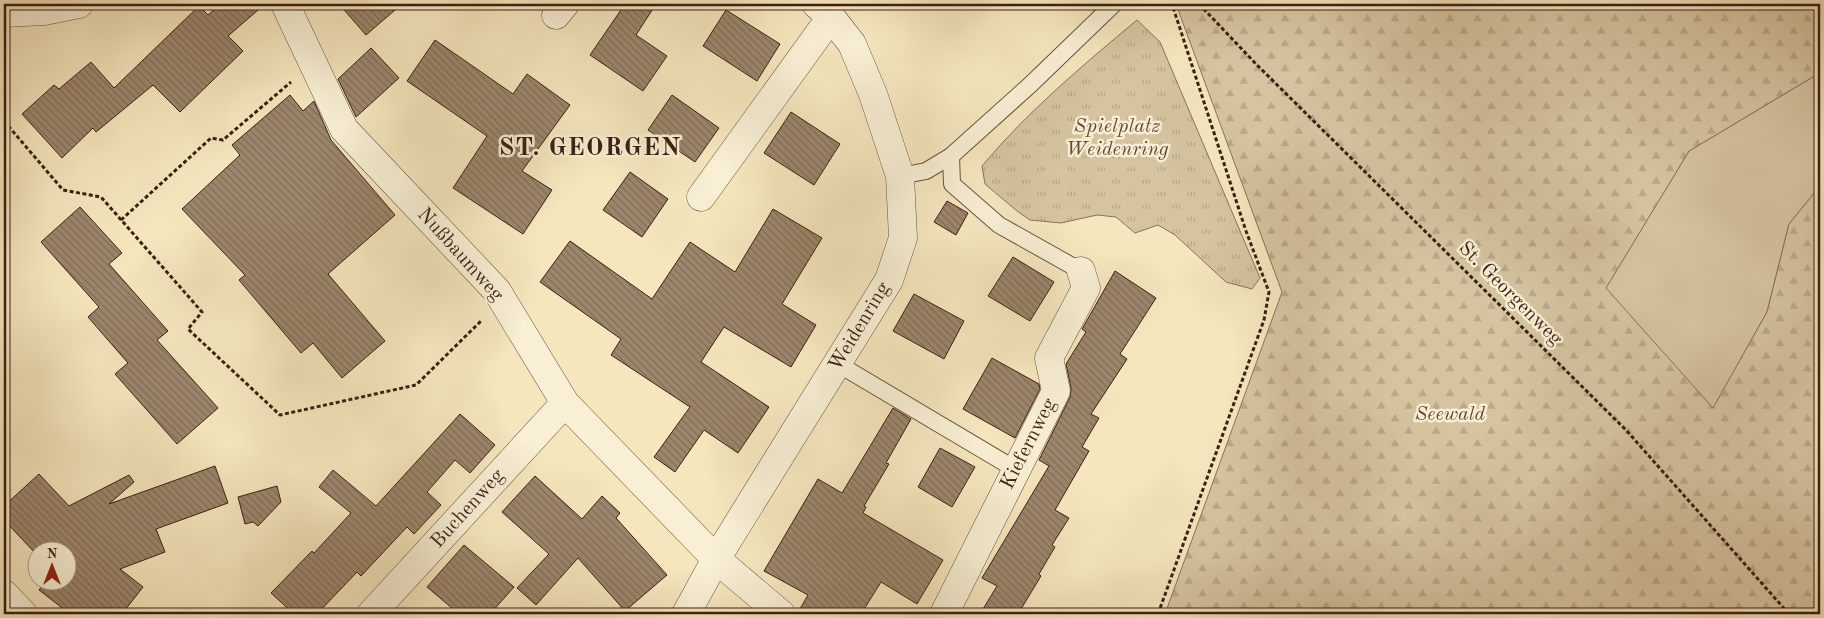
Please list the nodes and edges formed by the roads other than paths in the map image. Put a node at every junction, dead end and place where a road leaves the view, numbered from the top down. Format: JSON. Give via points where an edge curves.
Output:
{"nodes":[{"id":1,"x":77,"y":4,"type":"edge"},
{"id":2,"x":285,"y":4,"type":"edge"},
{"id":3,"x":1114,"y":4,"type":"edge"},
{"id":4,"x":824,"y":11,"type":"edge"},
{"id":5,"x":4,"y":12,"type":"edge"},
{"id":6,"x":951,"y":156,"type":"junction"},
{"id":7,"x":900,"y":176,"type":"junction"},
{"id":8,"x":701,"y":197,"type":"dead end"},
{"id":9,"x":1081,"y":271,"type":"joint"},
{"id":10,"x":838,"y":364,"type":"junction"},
{"id":11,"x":565,"y":403,"type":"junction"},
{"id":12,"x":1015,"y":469,"type":"junction"},
{"id":13,"x":716,"y":559,"type":"junction"},
{"id":14,"x":4,"y":594,"type":"edge"},
{"id":15,"x":23,"y":614,"type":"edge"},
{"id":16,"x":371,"y":614,"type":"edge"},
{"id":17,"x":686,"y":614,"type":"edge"},
{"id":18,"x":781,"y":614,"type":"edge"},
{"id":19,"x":944,"y":614,"type":"edge"}],
"edges":[{"from":1,"to":5,"type":"street","via":[[44,11]]},
{"from":2,"to":11,"type":"street","name":"Nußbaumweg","via":[[344,129],[497,291]]},
{"from":3,"to":6,"type":"lane"},
{"from":4,"to":7,"type":"street","name":"Weidenring","via":[[852,44],[873,94]]},
{"from":4,"to":8,"type":"street","name":"Weidenring"},
{"from":6,"to":7,"type":"lane","via":[[926,171]]},
{"from":6,"to":9,"type":"lane","via":[[952,184],[999,225]]},
{"from":7,"to":10,"type":"street","name":"Weidenring","via":[[903,238],[889,280]]},
{"from":9,"to":12,"type":"street","name":"Kiefernweg","via":[[1086,288],[1049,358],[1056,391]]},
{"from":10,"to":12,"type":"lane"},
{"from":10,"to":13,"type":"street","name":"Weidenring"},
{"from":11,"to":13,"type":"street","name":"Nußbaumweg"},
{"from":11,"to":16,"type":"street","name":"Buchenweg"},
{"from":12,"to":19,"type":"street","name":"Kiefernweg"},
{"from":13,"to":17,"type":"street","name":"Weidenring"},
{"from":13,"to":18,"type":"street"},
{"from":14,"to":15,"type":"street"}]}
